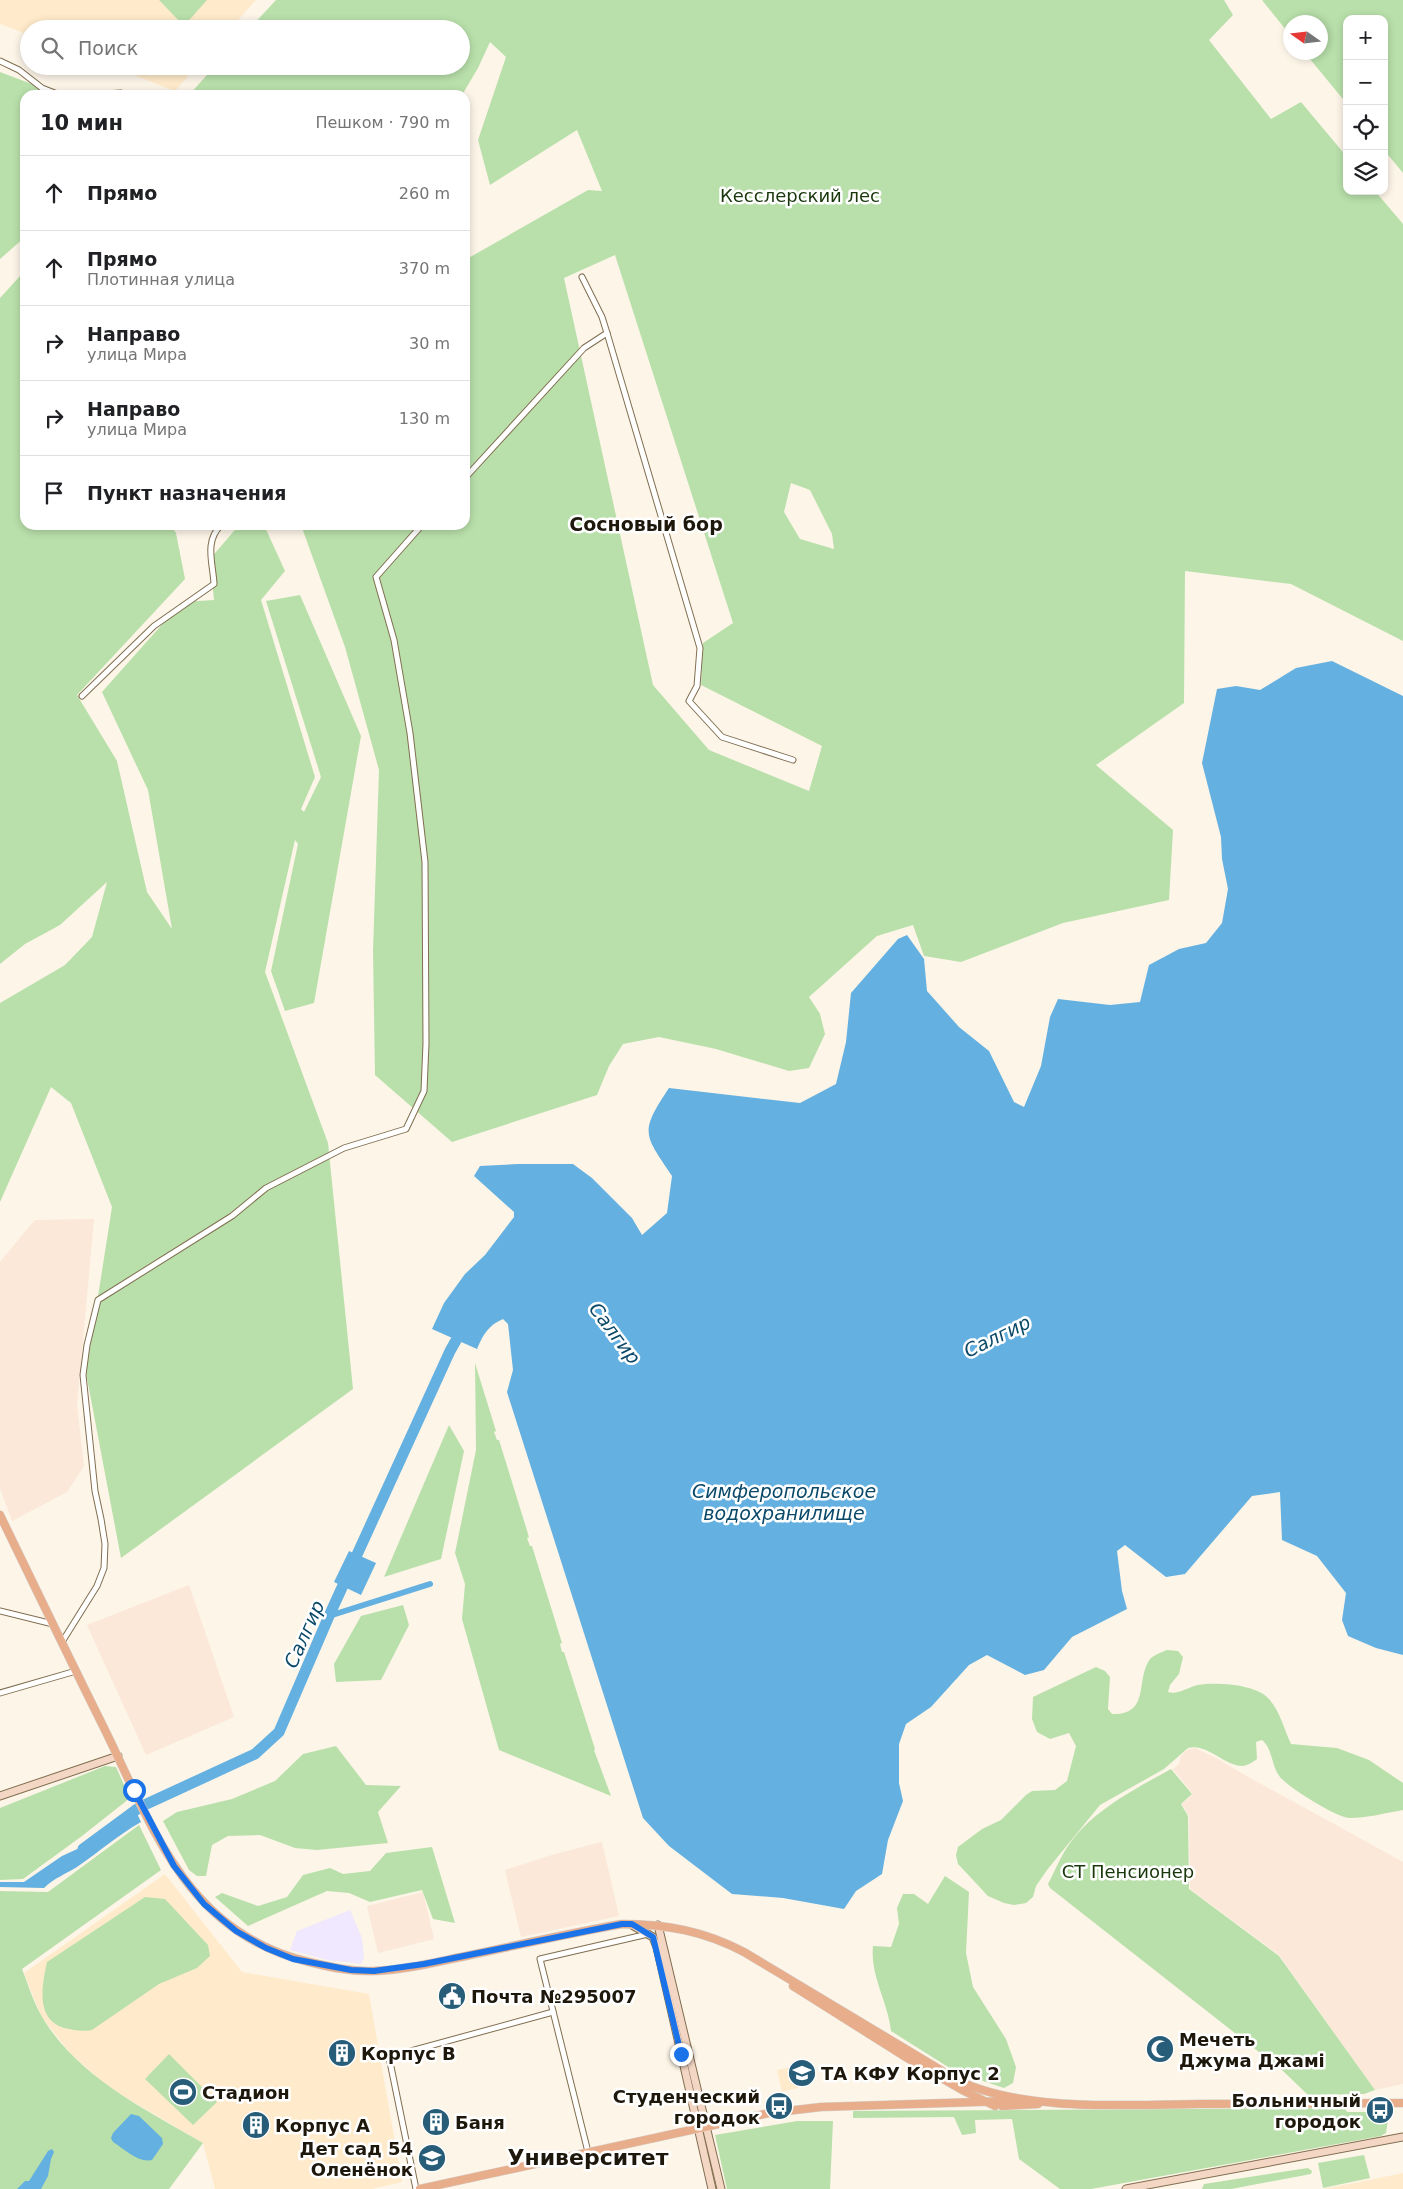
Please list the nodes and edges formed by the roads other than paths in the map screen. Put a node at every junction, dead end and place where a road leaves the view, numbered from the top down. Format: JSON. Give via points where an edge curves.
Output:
{"nodes":[{"id":1,"x":0,"y":61,"type":"edge"},
{"id":2,"x":20,"y":71,"type":"edge"},
{"id":3,"x":25,"y":75,"type":"edge"},
{"id":4,"x":47,"y":90,"type":"edge"},
{"id":5,"x":582,"y":277,"type":"dead end"},
{"id":6,"x":607,"y":333,"type":"junction"},
{"id":7,"x":470,"y":473,"type":"edge"},
{"id":8,"x":216,"y":530,"type":"edge"},
{"id":9,"x":418,"y":530,"type":"edge"},
{"id":10,"x":82,"y":696,"type":"dead end"},
{"id":11,"x":793,"y":760,"type":"dead end"},
{"id":12,"x":0,"y":1515,"type":"edge"},
{"id":13,"x":0,"y":1611,"type":"edge"},
{"id":14,"x":53,"y":1624,"type":"junction"},
{"id":15,"x":62,"y":1642,"type":"junction"},
{"id":16,"x":76,"y":1671,"type":"junction"},
{"id":17,"x":0,"y":1693,"type":"edge"},
{"id":18,"x":118,"y":1756,"type":"junction"},
{"id":19,"x":0,"y":1796,"type":"edge"},
{"id":20,"x":632,"y":1924,"type":"junction"},
{"id":21,"x":658,"y":1925,"type":"junction"},
{"id":22,"x":648,"y":1934,"type":"junction"},
{"id":23,"x":553,"y":2012,"type":"junction"},
{"id":24,"x":1032,"y":2100,"type":"junction"},
{"id":25,"x":984,"y":2101,"type":"junction"},
{"id":26,"x":1085,"y":2103,"type":"junction"},
{"id":27,"x":1403,"y":2103,"type":"edge"},
{"id":28,"x":903,"y":2105,"type":"junction"},
{"id":29,"x":995,"y":2106,"type":"junction"},
{"id":30,"x":702,"y":2127,"type":"junction"},
{"id":31,"x":1403,"y":2137,"type":"edge"},
{"id":32,"x":588,"y":2152,"type":"junction"},
{"id":33,"x":418,"y":2189,"type":"edge"},
{"id":34,"x":712,"y":2189,"type":"edge"},
{"id":35,"x":721,"y":2189,"type":"edge"},
{"id":36,"x":1126,"y":2189,"type":"edge"}],
"edges":[{"from":1,"to":2,"type":"street"},
{"from":3,"to":4,"type":"street"},
{"from":5,"to":6,"type":"street"},
{"from":6,"to":7,"type":"street","via":[[584,348]]},
{"from":6,"to":11,"type":"street","via":[[700,648],[697,686],[689,700],[722,737]]},
{"from":8,"to":10,"type":"street","via":[[210,542],[214,584],[154,626]]},
{"from":9,"to":15,"type":"street","via":[[376,577],[399,668],[425,862],[424,1091],[406,1129],[344,1148],[266,1188],[232,1216],[98,1300],[86,1345],[83,1375],[104,1544],[104,1568],[103,1576]]},
{"from":12,"to":14,"type":"main road"},
{"from":13,"to":14,"type":"street"},
{"from":14,"to":15,"type":"main road"},
{"from":15,"to":16,"type":"main road"},
{"from":16,"to":17,"type":"street"},
{"from":16,"to":18,"type":"main road"},
{"from":18,"to":19,"type":"main road"},
{"from":18,"to":20,"type":"main road","via":[[174,1866],[204,1904],[236,1931],[293,1959],[351,1970],[381,1970]]},
{"from":20,"to":21,"type":"main road"},
{"from":20,"to":22,"type":"main road"},
{"from":21,"to":24,"type":"main road","via":[[700,1933],[744,1952],[963,2083],[996,2094]]},
{"from":21,"to":25,"type":"main road","via":[[717,1944],[751,1962]]},
{"from":21,"to":30,"type":"main road"},
{"from":22,"to":23,"type":"street","via":[[540,1959]]},
{"from":22,"to":30,"type":"main road","via":[[657,1947]]},
{"from":23,"to":32,"type":"street"},
{"from":23,"to":33,"type":"street","via":[[389,2057]]},
{"from":24,"to":25,"type":"main road"},
{"from":24,"to":26,"type":"main road"},
{"from":25,"to":28,"type":"main road"},
{"from":25,"to":29,"type":"main road"},
{"from":26,"to":27,"type":"main road"},
{"from":26,"to":29,"type":"main road"},
{"from":28,"to":29,"type":"main road"},
{"from":28,"to":30,"type":"main road","via":[[790,2110]]},
{"from":30,"to":32,"type":"main road"},
{"from":30,"to":34,"type":"main road"},
{"from":30,"to":35,"type":"main road"},
{"from":31,"to":36,"type":"main road"},
{"from":32,"to":33,"type":"main road"}]}
